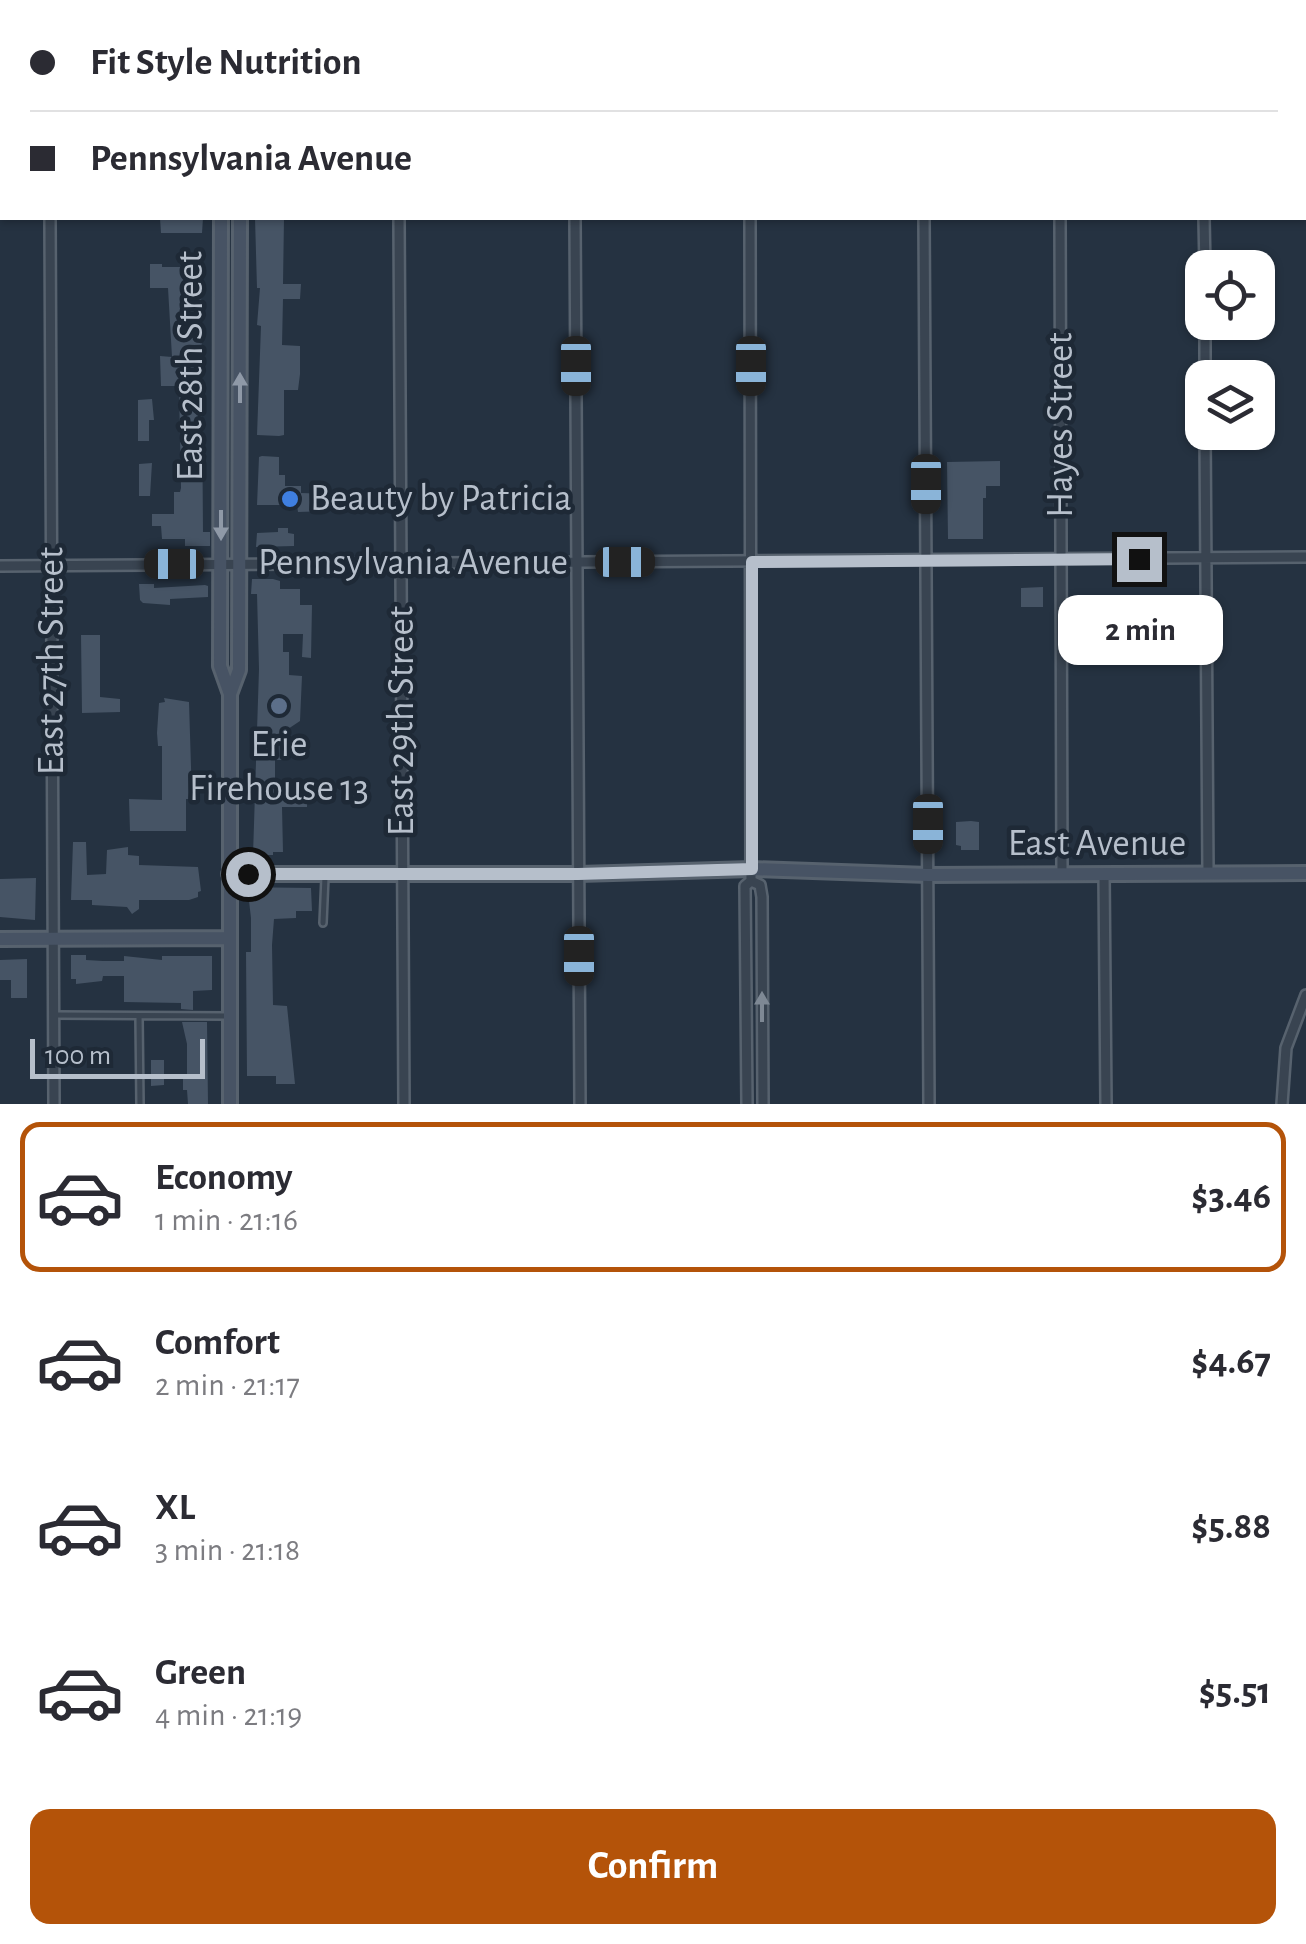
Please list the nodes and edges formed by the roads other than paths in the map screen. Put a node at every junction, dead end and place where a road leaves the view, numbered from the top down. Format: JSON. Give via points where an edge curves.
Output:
{"nodes":[{"id":1,"x":50,"y":220,"type":"edge"},
{"id":2,"x":220,"y":220,"type":"edge"},
{"id":3,"x":240,"y":220,"type":"edge"},
{"id":4,"x":399,"y":220,"type":"edge"},
{"id":5,"x":575,"y":220,"type":"edge"},
{"id":6,"x":750,"y":220,"type":"edge"},
{"id":7,"x":924,"y":220,"type":"edge"},
{"id":8,"x":1060,"y":220,"type":"edge"},
{"id":9,"x":1204,"y":220,"type":"edge"},
{"id":10,"x":1205,"y":250,"type":"edge"},
{"id":11,"x":1205,"y":450,"type":"edge"},
{"id":12,"x":1306,"y":558,"type":"edge"},
{"id":13,"x":1062,"y":559,"type":"junction"},
{"id":14,"x":1206,"y":559,"type":"junction"},
{"id":15,"x":926,"y":560,"type":"junction"},
{"id":16,"x":577,"y":561,"type":"junction"},
{"id":17,"x":752,"y":562,"type":"junction"},
{"id":18,"x":400,"y":563,"type":"junction"},
{"id":19,"x":221,"y":564,"type":"junction"},
{"id":20,"x":240,"y":564,"type":"junction"},
{"id":21,"x":52,"y":565,"type":"junction"},
{"id":22,"x":0,"y":566,"type":"edge"},
{"id":23,"x":230,"y":694,"type":"junction"},
{"id":24,"x":1306,"y":872,"type":"edge"},
{"id":25,"x":1062,"y":873,"type":"junction"},
{"id":26,"x":1208,"y":873,"type":"junction"},
{"id":27,"x":229,"y":874,"type":"junction"},
{"id":28,"x":325,"y":874,"type":"junction"},
{"id":29,"x":402,"y":874,"type":"junction"},
{"id":30,"x":578,"y":874,"type":"junction"},
{"id":31,"x":1104,"y":874,"type":"junction"},
{"id":32,"x":751,"y":875,"type":"junction"},
{"id":33,"x":928,"y":875,"type":"junction"},
{"id":34,"x":323,"y":923,"type":"dead end"},
{"id":35,"x":229,"y":938,"type":"junction"},
{"id":36,"x":0,"y":939,"type":"edge"},
{"id":37,"x":53,"y":939,"type":"junction"},
{"id":38,"x":1306,"y":996,"type":"edge"},
{"id":39,"x":54,"y":1015,"type":"junction"},
{"id":40,"x":139,"y":1016,"type":"junction"},
{"id":41,"x":230,"y":1016,"type":"junction"},
{"id":42,"x":54,"y":1104,"type":"edge"},
{"id":43,"x":140,"y":1104,"type":"edge"},
{"id":44,"x":230,"y":1104,"type":"edge"},
{"id":45,"x":404,"y":1104,"type":"edge"},
{"id":46,"x":580,"y":1104,"type":"edge"},
{"id":47,"x":747,"y":1104,"type":"edge"},
{"id":48,"x":762,"y":1104,"type":"edge"},
{"id":49,"x":930,"y":1104,"type":"edge"},
{"id":50,"x":1106,"y":1104,"type":"edge"},
{"id":51,"x":1282,"y":1104,"type":"edge"}],
"edges":[{"from":1,"to":21,"type":"street","name":"East 27th Street"},
{"from":2,"to":19,"type":"street","name":"East 28th Street","one_way":true},
{"from":20,"to":3,"type":"street","name":"East 28th Street","one_way":true},
{"from":4,"to":18,"type":"street","name":"East 29th Street"},
{"from":5,"to":16,"type":"street"},
{"from":6,"to":17,"type":"street"},
{"from":7,"to":15,"type":"street"},
{"from":8,"to":13,"type":"street","name":"Hayes Street"},
{"from":9,"to":10,"type":"street"},
{"from":11,"to":14,"type":"street"},
{"from":12,"to":14,"type":"street","name":"Pennsylvania Avenue"},
{"from":13,"to":14,"type":"street","name":"Pennsylvania Avenue"},
{"from":13,"to":15,"type":"street","name":"Pennsylvania Avenue"},
{"from":13,"to":25,"type":"street","name":"Hayes Street"},
{"from":14,"to":26,"type":"street"},
{"from":15,"to":17,"type":"street","name":"Pennsylvania Avenue"},
{"from":15,"to":33,"type":"street"},
{"from":16,"to":17,"type":"street","name":"Pennsylvania Avenue"},
{"from":16,"to":18,"type":"street","name":"Pennsylvania Avenue"},
{"from":16,"to":30,"type":"street"},
{"from":17,"to":32,"type":"street"},
{"from":18,"to":20,"type":"street","name":"Pennsylvania Avenue"},
{"from":18,"to":29,"type":"street","name":"East 29th Street"},
{"from":19,"to":20,"type":"street","name":"Pennsylvania Avenue"},
{"from":19,"to":21,"type":"street","name":"Pennsylvania Avenue"},
{"from":19,"to":23,"type":"street","name":"East 28th Street","via":[[220,666]]},
{"from":20,"to":23,"type":"street","name":"East 28th Street","via":[[239,670]]},
{"from":21,"to":22,"type":"street","name":"Pennsylvania Avenue"},
{"from":21,"to":37,"type":"street","name":"East 27th Street"},
{"from":23,"to":27,"type":"street","name":"East 28th Street"},
{"from":24,"to":26,"type":"street","name":"East Avenue"},
{"from":25,"to":31,"type":"street","name":"East Avenue"},
{"from":25,"to":33,"type":"street","name":"East Avenue"},
{"from":26,"to":31,"type":"street","name":"East Avenue"},
{"from":27,"to":28,"type":"street","name":"East Avenue"},
{"from":27,"to":35,"type":"street","name":"East 28th Street"},
{"from":28,"to":29,"type":"street","name":"East Avenue"},
{"from":28,"to":34,"type":"lane"},
{"from":29,"to":30,"type":"street","name":"East Avenue"},
{"from":29,"to":45,"type":"street","name":"East 29th Street"},
{"from":30,"to":32,"type":"street","name":"East Avenue"},
{"from":30,"to":46,"type":"street"},
{"from":31,"to":50,"type":"street"},
{"from":32,"to":33,"type":"street","name":"East Avenue"},
{"from":32,"to":47,"type":"street","via":[[745,886]]},
{"from":48,"to":32,"type":"street","one_way":true,"via":[[762,898]]},
{"from":33,"to":49,"type":"street"},
{"from":35,"to":37,"type":"street"},
{"from":35,"to":41,"type":"street","name":"East 28th Street"},
{"from":36,"to":37,"type":"street"},
{"from":37,"to":39,"type":"street","name":"East 27th Street"},
{"from":38,"to":51,"type":"street","via":[[1286,1048]]},
{"from":39,"to":40,"type":"lane"},
{"from":39,"to":42,"type":"street","name":"East 27th Street"},
{"from":40,"to":41,"type":"lane"},
{"from":40,"to":43,"type":"lane"},
{"from":41,"to":44,"type":"street","name":"East 28th Street"}]}
